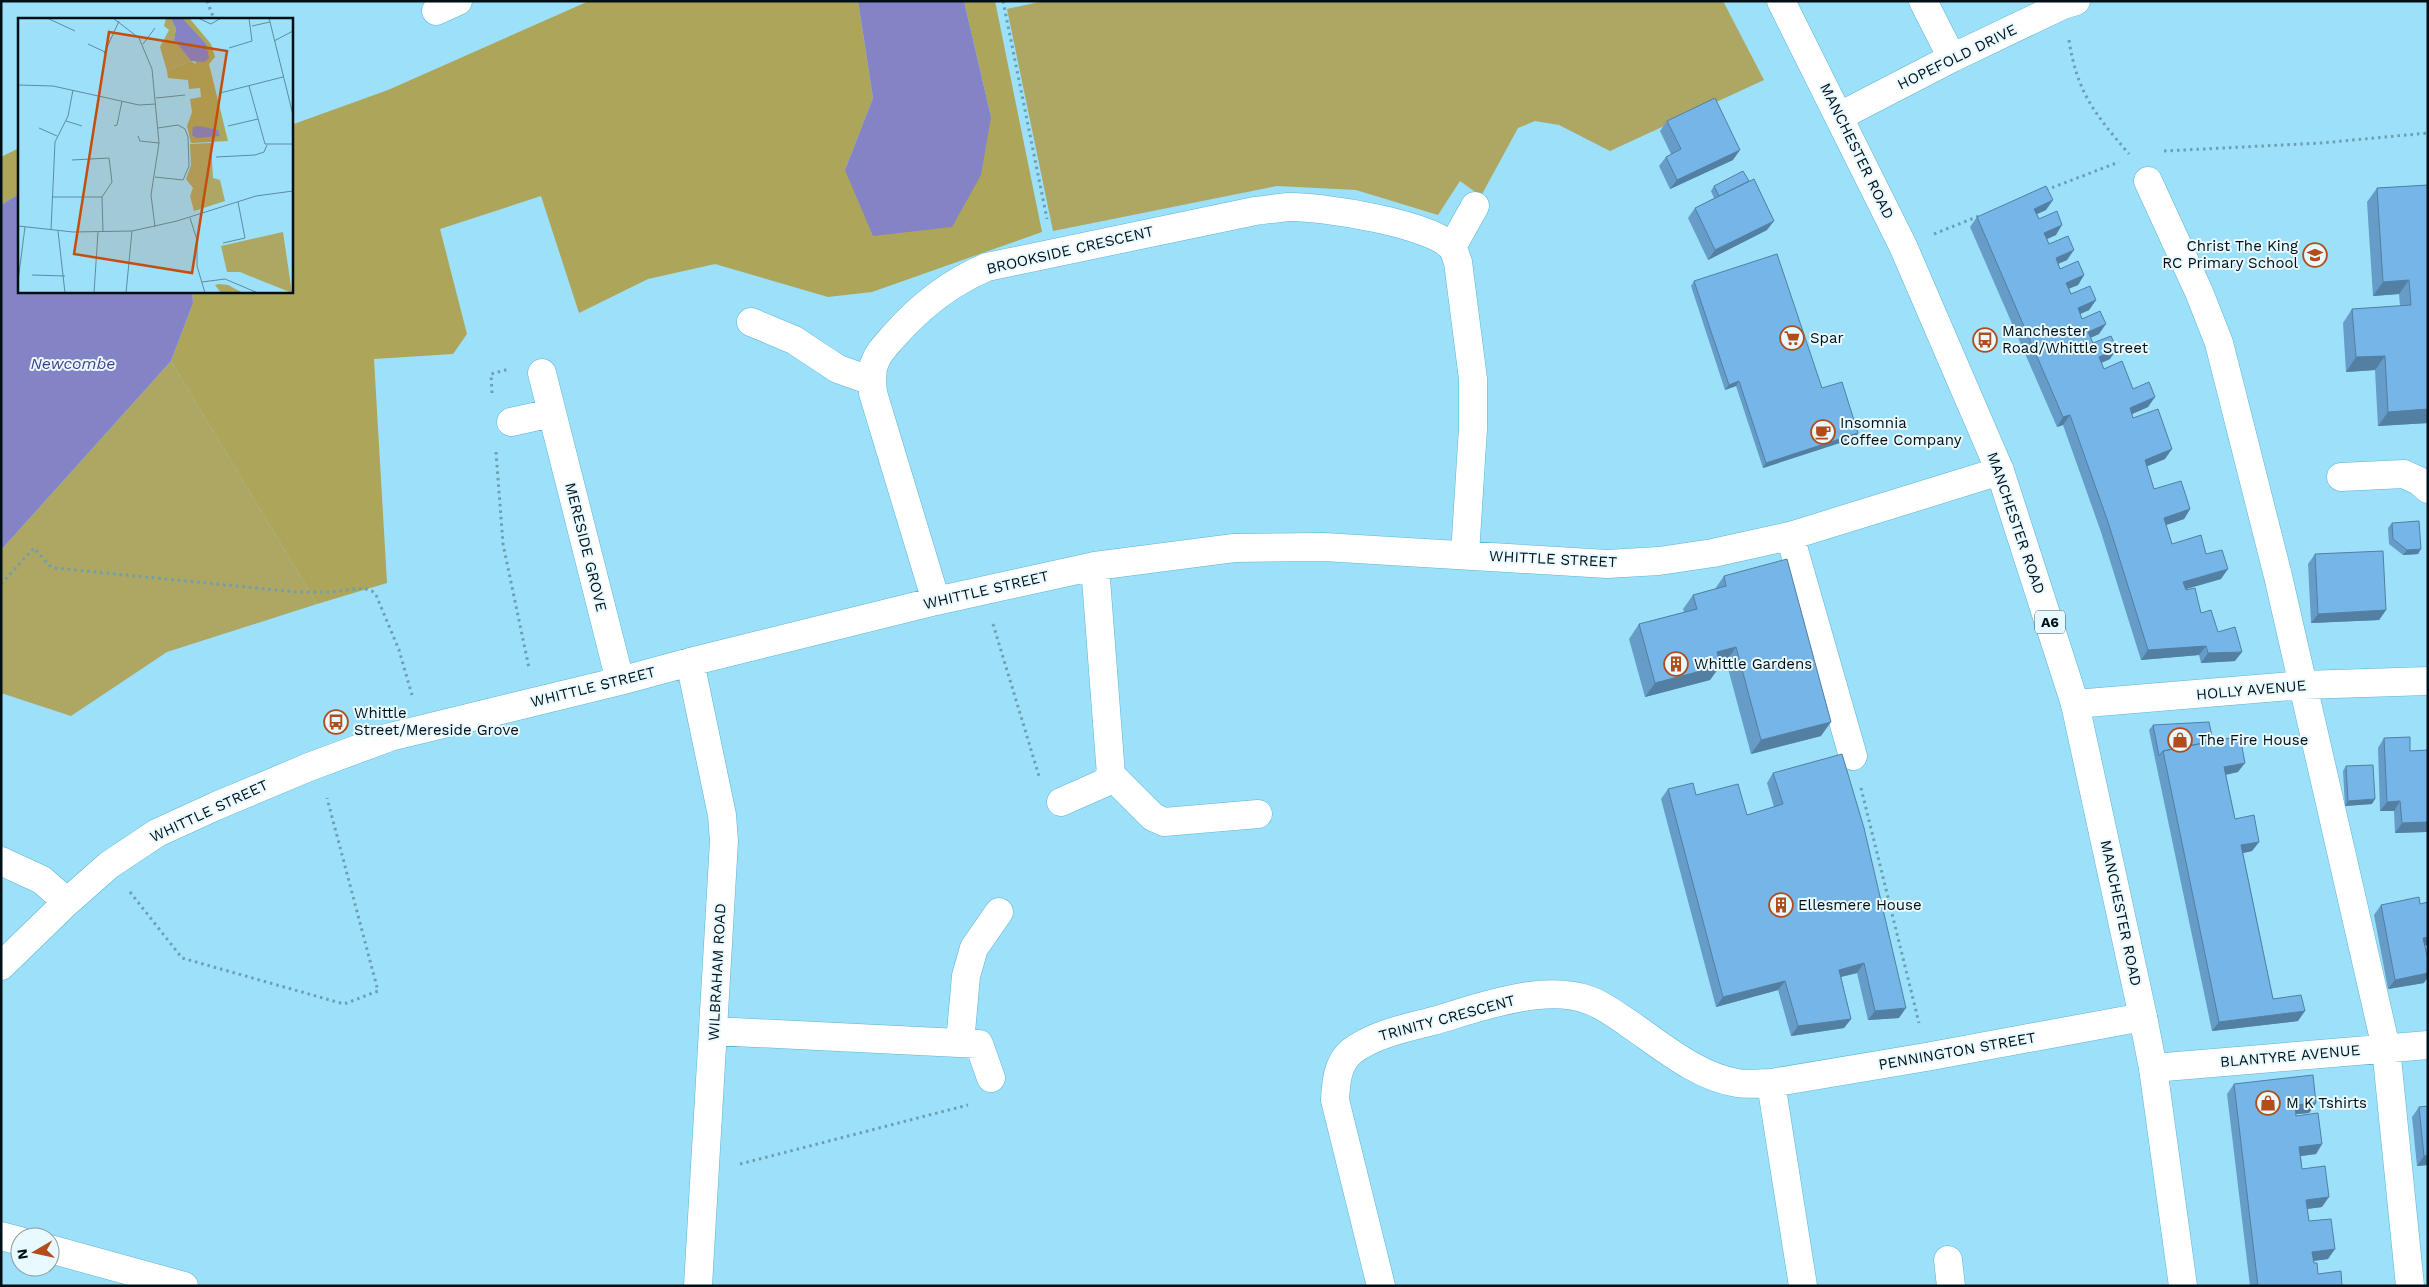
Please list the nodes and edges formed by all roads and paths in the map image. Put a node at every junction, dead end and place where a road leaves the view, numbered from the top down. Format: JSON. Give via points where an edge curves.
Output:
{"nodes":[{"id":1,"x":207,"y":1,"type":"edge"},
{"id":2,"x":1003,"y":1,"type":"edge"},
{"id":3,"x":1781,"y":1,"type":"edge"},
{"id":4,"x":1922,"y":1,"type":"edge"},
{"id":5,"x":2070,"y":3,"type":"edge"},
{"id":6,"x":214,"y":18,"type":"edge"},
{"id":7,"x":1952,"y":58,"type":"junction"},
{"id":8,"x":1840,"y":116,"type":"junction"},
{"id":9,"x":2428,"y":133,"type":"edge"},
{"id":10,"x":2160,"y":152,"type":"dead end"},
{"id":11,"x":2148,"y":181,"type":"dead end"},
{"id":12,"x":2040,"y":192,"type":"edge"},
{"id":13,"x":1475,"y":206,"type":"dead end"},
{"id":14,"x":1986,"y":214,"type":"edge"},
{"id":15,"x":1904,"y":246,"type":"junction"},
{"id":16,"x":1452,"y":247,"type":"junction"},
{"id":17,"x":1054,"y":252,"type":"junction"},
{"id":18,"x":750,"y":322,"type":"dead end"},
{"id":19,"x":542,"y":373,"type":"dead end"},
{"id":20,"x":872,"y":381,"type":"junction"},
{"id":21,"x":552,"y":412,"type":"junction"},
{"id":22,"x":511,"y":422,"type":"joint"},
{"id":23,"x":2000,"y":471,"type":"junction"},
{"id":24,"x":2341,"y":477,"type":"dead end"},
{"id":25,"x":2428,"y":489,"type":"edge"},
{"id":26,"x":1790,"y":536,"type":"junction"},
{"id":27,"x":1466,"y":554,"type":"junction"},
{"id":28,"x":1096,"y":566,"type":"junction"},
{"id":29,"x":1,"y":584,"type":"edge"},
{"id":30,"x":982,"y":591,"type":"junction"},
{"id":31,"x":936,"y":601,"type":"junction"},
{"id":32,"x":690,"y":662,"type":"junction"},
{"id":33,"x":620,"y":681,"type":"junction"},
{"id":34,"x":2428,"y":681,"type":"edge"},
{"id":35,"x":2304,"y":685,"type":"junction"},
{"id":36,"x":537,"y":702,"type":"junction"},
{"id":37,"x":2075,"y":704,"type":"junction"},
{"id":38,"x":422,"y":729,"type":"junction"},
{"id":39,"x":1853,"y":756,"type":"joint"},
{"id":40,"x":318,"y":763,"type":"junction"},
{"id":41,"x":1111,"y":775,"type":"junction"},
{"id":42,"x":1061,"y":802,"type":"joint"},
{"id":43,"x":1258,"y":814,"type":"dead end"},
{"id":44,"x":1,"y":861,"type":"edge"},
{"id":45,"x":110,"y":865,"type":"junction"},
{"id":46,"x":66,"y":902,"type":"junction"},
{"id":47,"x":999,"y":912,"type":"dead end"},
{"id":48,"x":1,"y":966,"type":"edge"},
{"id":49,"x":2143,"y":1017,"type":"junction"},
{"id":50,"x":714,"y":1031,"type":"junction"},
{"id":51,"x":960,"y":1043,"type":"junction"},
{"id":52,"x":2428,"y":1045,"type":"edge"},
{"id":53,"x":2386,"y":1048,"type":"junction"},
{"id":54,"x":1926,"y":1057,"type":"junction"},
{"id":55,"x":2153,"y":1068,"type":"junction"},
{"id":56,"x":991,"y":1078,"type":"joint"},
{"id":57,"x":1771,"y":1083,"type":"junction"},
{"id":58,"x":705,"y":1173,"type":"junction"},
{"id":59,"x":60,"y":1252,"type":"edge"},
{"id":60,"x":184,"y":1286,"type":"edge"},
{"id":61,"x":698,"y":1286,"type":"edge"},
{"id":62,"x":1381,"y":1286,"type":"edge"},
{"id":63,"x":1803,"y":1286,"type":"edge"},
{"id":64,"x":2183,"y":1286,"type":"edge"},
{"id":65,"x":2410,"y":1286,"type":"edge"}],
"edges":[{"from":1,"to":6,"type":"path"},
{"from":2,"to":17,"type":"path"},
{"from":3,"to":8,"type":"street","name":"MANCHESTER ROAD","number":"A6"},
{"from":4,"to":7,"type":"street"},
{"from":5,"to":7,"type":"street","name":"HOPEFOLD DRIVE"},
{"from":5,"to":12,"type":"path","via":[[2073,66],[2080,88],[2096,116],[2132,157]]},
{"from":7,"to":8,"type":"street","name":"HOPEFOLD DRIVE"},
{"from":8,"to":15,"type":"street","name":"MANCHESTER ROAD","number":"A6"},
{"from":9,"to":10,"type":"path"},
{"from":11,"to":35,"type":"street","via":[[2199,292],[2218,343]]},
{"from":13,"to":16,"type":"street"},
{"from":14,"to":15,"type":"path"},
{"from":15,"to":23,"type":"street","name":"MANCHESTER ROAD","number":"A6"},
{"from":16,"to":17,"type":"street","name":"BROOKSIDE CRESCENT","via":[[1428,233],[1367,216],[1290,207],[1255,211]]},
{"from":16,"to":27,"type":"street","via":[[1458,262],[1473,379]]},
{"from":17,"to":20,"type":"street","name":"BROOKSIDE CRESCENT","via":[[987,267],[961,278],[935,295],[909,318],[880,352],[874,363]]},
{"from":18,"to":20,"type":"street","via":[[794,340],[838,369]]},
{"from":19,"to":21,"type":"street","name":"MERESIDE GROVE"},
{"from":20,"to":31,"type":"street","name":"BROOKSIDE CRESCENT"},
{"from":21,"to":22,"type":"street"},
{"from":21,"to":33,"type":"street","name":"MERESIDE GROVE"},
{"from":22,"to":36,"type":"path","via":[[494,426],[503,544]]},
{"from":23,"to":26,"type":"street","name":"WHITTLE STREET"},
{"from":23,"to":37,"type":"street","name":"MANCHESTER ROAD","number":"A6"},
{"from":24,"to":25,"type":"street","via":[[2404,474]]},
{"from":26,"to":27,"type":"street","name":"WHITTLE STREET","via":[[1713,553],[1607,564]]},
{"from":26,"to":39,"type":"street"},
{"from":27,"to":28,"type":"street","name":"WHITTLE STREET","via":[[1324,547],[1234,548]]},
{"from":28,"to":30,"type":"street","name":"WHITTLE STREET"},
{"from":28,"to":41,"type":"street"},
{"from":29,"to":38,"type":"path","via":[[34,548],[55,568],[297,592],[363,588],[372,591],[399,650]]},
{"from":30,"to":31,"type":"street","name":"WHITTLE STREET"},
{"from":30,"to":42,"type":"path","via":[[1048,806]]},
{"from":31,"to":32,"type":"street","name":"WHITTLE STREET"},
{"from":32,"to":33,"type":"street","name":"WHITTLE STREET"},
{"from":32,"to":50,"type":"street","name":"WILBRAHAM ROAD","via":[[722,815],[724,840]]},
{"from":33,"to":36,"type":"street","name":"WHITTLE STREET"},
{"from":34,"to":35,"type":"street","name":"HOLLY AVENUE"},
{"from":35,"to":37,"type":"street","name":"HOLLY AVENUE"},
{"from":35,"to":53,"type":"street"},
{"from":36,"to":38,"type":"street","name":"WHITTLE STREET"},
{"from":37,"to":49,"type":"street","name":"MANCHESTER ROAD","number":"A6"},
{"from":38,"to":40,"type":"street","name":"WHITTLE STREET"},
{"from":39,"to":54,"type":"path"},
{"from":40,"to":45,"type":"street","name":"WHITTLE STREET","via":[[157,834]]},
{"from":40,"to":45,"type":"path","via":[[378,991],[344,1004],[182,958]]},
{"from":41,"to":42,"type":"street","via":[[1104,783]]},
{"from":41,"to":43,"type":"street","via":[[1153,817],[1164,822]]},
{"from":44,"to":46,"type":"street","via":[[42,880]]},
{"from":45,"to":46,"type":"street","name":"WHITTLE STREET"},
{"from":46,"to":48,"type":"street","name":"WHITTLE STREET"},
{"from":47,"to":51,"type":"street","via":[[974,948],[966,976]]},
{"from":49,"to":54,"type":"street","name":"PENNINGTON STREET"},
{"from":49,"to":55,"type":"street","name":"MANCHESTER ROAD","number":"A6"},
{"from":50,"to":51,"type":"street"},
{"from":50,"to":58,"type":"street","name":"WILBRAHAM ROAD"},
{"from":51,"to":56,"type":"street","via":[[979,1044]]},
{"from":52,"to":53,"type":"street","name":"BLANTYRE AVENUE"},
{"from":53,"to":55,"type":"street","name":"BLANTYRE AVENUE"},
{"from":53,"to":65,"type":"street"},
{"from":54,"to":57,"type":"street","name":"PENNINGTON STREET"},
{"from":55,"to":64,"type":"street","name":"MANCHESTER ROAD","number":"A6"},
{"from":56,"to":58,"type":"path","via":[[996,1098]]},
{"from":57,"to":62,"type":"street","name":"TRINITY CRESCENT","via":[[1739,1084],[1716,1078],[1694,1068],[1589,1000],[1563,994],[1507,1000],[1370,1040],[1350,1053],[1337,1074],[1335,1100]]},
{"from":57,"to":63,"type":"street"},
{"from":58,"to":61,"type":"street","name":"WILBRAHAM ROAD"},
{"from":59,"to":60,"type":"street"}]}
